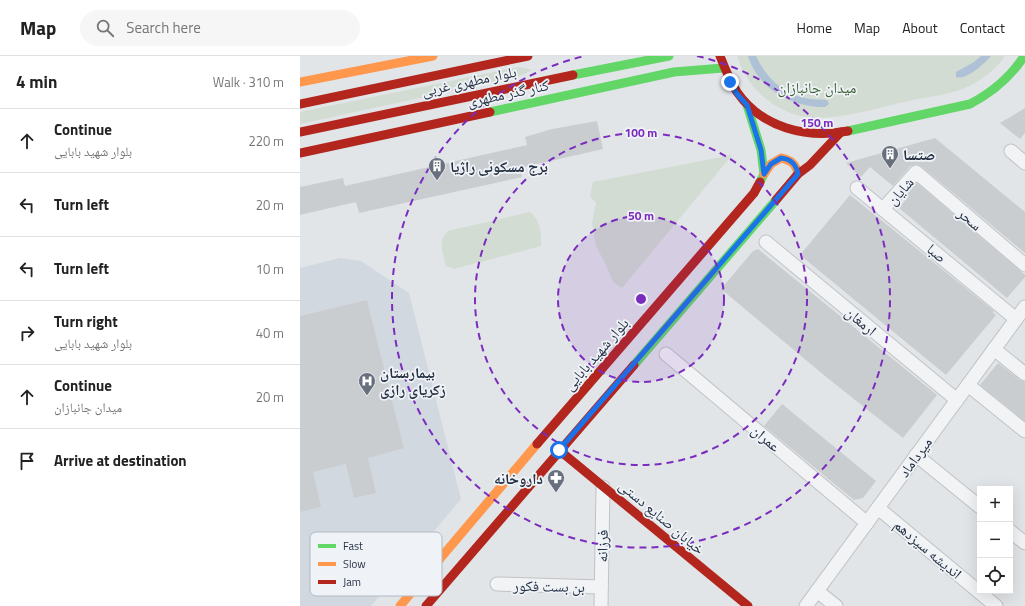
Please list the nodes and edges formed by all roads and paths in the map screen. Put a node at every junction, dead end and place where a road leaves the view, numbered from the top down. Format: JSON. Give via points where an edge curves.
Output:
{"nodes":[{"id":1,"x":433,"y":56,"type":"edge"},
{"id":2,"x":528,"y":56,"type":"edge"},
{"id":3,"x":669,"y":56,"type":"edge"},
{"id":4,"x":720,"y":56,"type":"edge"},
{"id":5,"x":1024,"y":56,"type":"edge"},
{"id":6,"x":635,"y":59,"type":"edge"},
{"id":7,"x":711,"y":61,"type":"dead end"},
{"id":8,"x":723,"y":68,"type":"junction"},
{"id":9,"x":300,"y":82,"type":"edge"},
{"id":10,"x":300,"y":104,"type":"edge"},
{"id":11,"x":747,"y":105,"type":"junction"},
{"id":12,"x":300,"y":132,"type":"edge"},
{"id":13,"x":841,"y":132,"type":"junction"},
{"id":14,"x":1011,"y":151,"type":"dead end"},
{"id":15,"x":300,"y":153,"type":"edge"},
{"id":16,"x":1025,"y":163,"type":"edge"},
{"id":17,"x":916,"y":172,"type":"joint"},
{"id":18,"x":764,"y":174,"type":"junction"},
{"id":19,"x":798,"y":174,"type":"junction"},
{"id":20,"x":857,"y":188,"type":"dead end"},
{"id":21,"x":883,"y":209,"type":"junction"},
{"id":22,"x":766,"y":242,"type":"dead end"},
{"id":23,"x":1025,"y":265,"type":"edge"},
{"id":24,"x":1025,"y":307,"type":"edge"},
{"id":25,"x":1016,"y":319,"type":"junction"},
{"id":26,"x":994,"y":349,"type":"junction"},
{"id":27,"x":666,"y":354,"type":"dead end"},
{"id":28,"x":1025,"y":374,"type":"edge"},
{"id":29,"x":968,"y":385,"type":"junction"},
{"id":30,"x":957,"y":400,"type":"junction"},
{"id":31,"x":1025,"y":431,"type":"edge"},
{"id":32,"x":559,"y":450,"type":"junction"},
{"id":33,"x":916,"y":455,"type":"junction"},
{"id":34,"x":604,"y":487,"type":"junction"},
{"id":35,"x":977,"y":505,"type":"edge"},
{"id":36,"x":878,"y":508,"type":"junction"},
{"id":37,"x":866,"y":523,"type":"junction"},
{"id":38,"x":1013,"y":533,"type":"edge"},
{"id":39,"x":1025,"y":543,"type":"edge"},
{"id":40,"x":442,"y":556,"type":"edge"},
{"id":41,"x":496,"y":584,"type":"dead end"},
{"id":42,"x":442,"y":587,"type":"edge"},
{"id":43,"x":601,"y":587,"type":"junction"},
{"id":44,"x":817,"y":591,"type":"junction"},
{"id":45,"x":408,"y":596,"type":"edge"},
{"id":46,"x":435,"y":596,"type":"edge"},
{"id":47,"x":400,"y":606,"type":"edge"},
{"id":48,"x":426,"y":606,"type":"edge"},
{"id":49,"x":601,"y":606,"type":"edge"},
{"id":50,"x":748,"y":606,"type":"edge"},
{"id":51,"x":806,"y":606,"type":"edge"},
{"id":52,"x":836,"y":606,"type":"edge"},
{"id":53,"x":996,"y":606,"type":"edge"}],
"edges":[{"from":1,"to":9,"type":"main road"},
{"from":2,"to":10,"type":"main road","name":"بلوار مطهری غربی"},
{"from":3,"to":6,"type":"main road","name":"بلوار مطهری غربی"},
{"from":4,"to":8,"type":"main road"},
{"from":5,"to":13,"type":"main road","via":[[1007,80],[983,98],[970,104]]},
{"from":6,"to":12,"type":"main road","name":"بلوار مطهری غربی"},
{"from":7,"to":8,"type":"main road"},
{"from":8,"to":11,"type":"main road","via":[[737,94]]},
{"from":8,"to":15,"type":"main road","name":"کنار گذر مطهری","via":[[674,72]]},
{"from":11,"to":13,"type":"main road","via":[[770,122],[791,130],[813,134]]},
{"from":11,"to":18,"type":"main road","via":[[761,150]]},
{"from":13,"to":19,"type":"main road"},
{"from":14,"to":16,"type":"street"},
{"from":17,"to":21,"type":"street","name":"شایان"},
{"from":17,"to":23,"type":"street","name":"سحر"},
{"from":18,"to":19,"type":"main road","name":"بلوار شهید بابایی","via":[[771,164],[781,158],[793,162]]},
{"from":18,"to":40,"type":"main road","name":"بلوار شهید بابایی","via":[[754,193]]},
{"from":19,"to":32,"type":"main road"},
{"from":20,"to":21,"type":"street","name":"صبا"},
{"from":21,"to":25,"type":"street","name":"صبا"},
{"from":22,"to":30,"type":"street","name":"ارمغان"},
{"from":24,"to":25,"type":"street","name":"میرداماد"},
{"from":25,"to":26,"type":"street","name":"میرداماد"},
{"from":26,"to":28,"type":"street"},
{"from":26,"to":29,"type":"street","name":"میرداماد"},
{"from":27,"to":37,"type":"street","name":"عمران"},
{"from":29,"to":30,"type":"street","name":"میرداماد"},
{"from":29,"to":31,"type":"street"},
{"from":30,"to":33,"type":"street","name":"میرداماد"},
{"from":32,"to":34,"type":"main road","name":"خیابان صنایع دستی"},
{"from":32,"to":42,"type":"main road"},
{"from":33,"to":35,"type":"street"},
{"from":33,"to":36,"type":"street","name":"میرداماد"},
{"from":34,"to":43,"type":"street","name":"فرزانه"},
{"from":34,"to":50,"type":"main road","name":"خیابان صنایع دستی"},
{"from":36,"to":37,"type":"street","name":"میرداماد"},
{"from":36,"to":53,"type":"street","name":"اندیشه سیزدهم"},
{"from":37,"to":44,"type":"street","name":"میرداماد"},
{"from":38,"to":39,"type":"street"},
{"from":41,"to":43,"type":"street","name":"بن بست فكور"},
{"from":43,"to":49,"type":"street","name":"فرزانه"},
{"from":44,"to":51,"type":"street","name":"میرداماد"},
{"from":44,"to":52,"type":"street"},
{"from":45,"to":47,"type":"main road","name":"بلوار شهید بابایی"},
{"from":46,"to":48,"type":"main road"}]}
